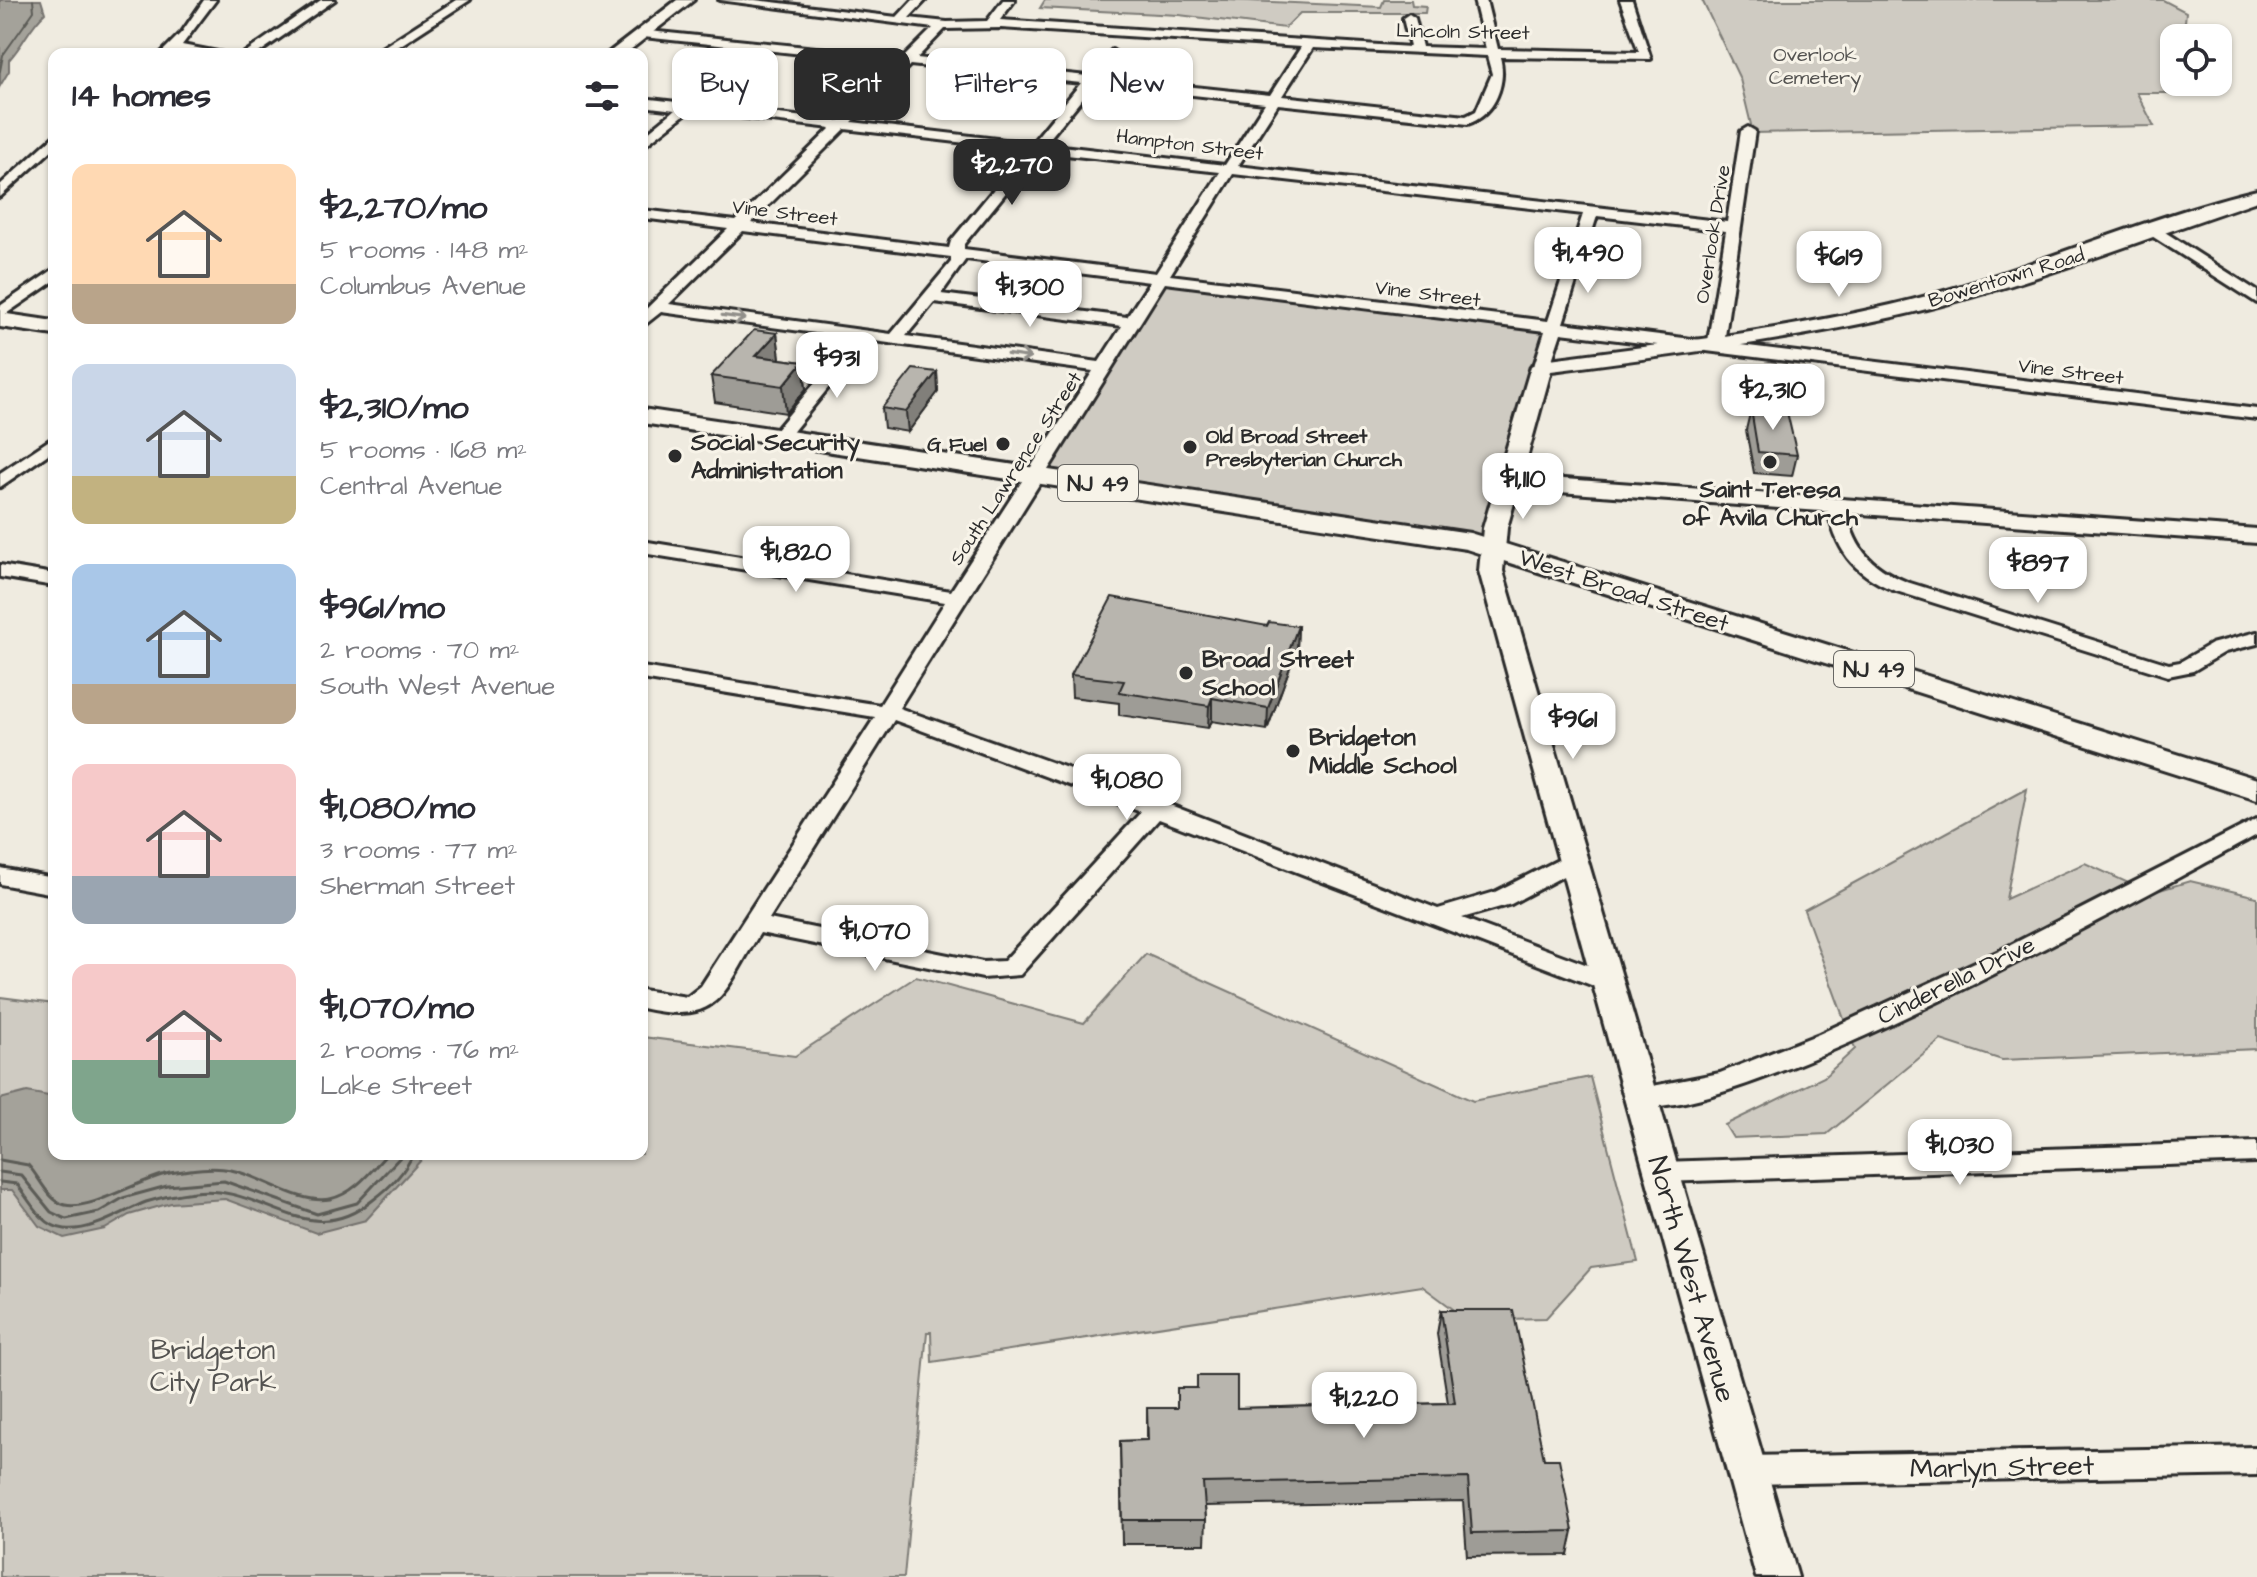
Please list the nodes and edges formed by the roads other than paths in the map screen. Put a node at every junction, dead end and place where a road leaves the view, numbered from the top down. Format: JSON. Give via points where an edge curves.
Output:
{"nodes":[{"id":1,"x":210,"y":0,"type":"edge"},
{"id":2,"x":329,"y":0,"type":"edge"},
{"id":3,"x":464,"y":0,"type":"edge"},
{"id":4,"x":687,"y":0,"type":"edge"},
{"id":5,"x":725,"y":0,"type":"edge"},
{"id":6,"x":819,"y":0,"type":"edge"},
{"id":7,"x":920,"y":0,"type":"edge"},
{"id":8,"x":1009,"y":0,"type":"edge"},
{"id":9,"x":1480,"y":0,"type":"edge"},
{"id":10,"x":1626,"y":0,"type":"edge"},
{"id":11,"x":803,"y":9,"type":"junction"},
{"id":12,"x":1409,"y":18,"type":"dead end"},
{"id":13,"x":901,"y":19,"type":"junction"},
{"id":14,"x":991,"y":24,"type":"junction"},
{"id":15,"x":942,"y":26,"type":"junction"},
{"id":16,"x":643,"y":33,"type":"junction"},
{"id":17,"x":1309,"y":44,"type":"junction"},
{"id":18,"x":172,"y":48,"type":"edge"},
{"id":19,"x":258,"y":48,"type":"edge"},
{"id":20,"x":388,"y":48,"type":"edge"},
{"id":21,"x":623,"y":48,"type":"edge"},
{"id":22,"x":794,"y":49,"type":"edge"},
{"id":23,"x":1417,"y":51,"type":"junction"},
{"id":24,"x":1493,"y":52,"type":"junction"},
{"id":25,"x":910,"y":56,"type":"edge"},
{"id":26,"x":910,"y":62,"type":"edge"},
{"id":27,"x":1082,"y":80,"type":"edge"},
{"id":28,"x":1082,"y":91,"type":"edge"},
{"id":29,"x":1193,"y":92,"type":"edge"},
{"id":30,"x":1274,"y":101,"type":"junction"},
{"id":31,"x":648,"y":103,"type":"edge"},
{"id":32,"x":672,"y":105,"type":"edge"},
{"id":33,"x":778,"y":117,"type":"edge"},
{"id":34,"x":672,"y":119,"type":"edge"},
{"id":35,"x":844,"y":120,"type":"edge"},
{"id":36,"x":840,"y":124,"type":"junction"},
{"id":37,"x":1748,"y":131,"type":"dead end"},
{"id":38,"x":648,"y":139,"type":"edge"},
{"id":39,"x":48,"y":146,"type":"edge"},
{"id":40,"x":1037,"y":147,"type":"junction"},
{"id":41,"x":1231,"y":169,"type":"junction"},
{"id":42,"x":0,"y":193,"type":"edge"},
{"id":43,"x":2257,"y":195,"type":"edge"},
{"id":44,"x":1591,"y":211,"type":"junction"},
{"id":45,"x":648,"y":215,"type":"edge"},
{"id":46,"x":737,"y":226,"type":"junction"},
{"id":47,"x":1733,"y":227,"type":"junction"},
{"id":48,"x":2144,"y":232,"type":"junction"},
{"id":49,"x":959,"y":254,"type":"junction"},
{"id":50,"x":48,"y":278,"type":"edge"},
{"id":51,"x":1162,"y":279,"type":"junction"},
{"id":52,"x":930,"y":297,"type":"junction"},
{"id":53,"x":2257,"y":298,"type":"edge"},
{"id":54,"x":657,"y":307,"type":"junction"},
{"id":55,"x":0,"y":313,"type":"edge"},
{"id":56,"x":648,"y":316,"type":"edge"},
{"id":57,"x":0,"y":320,"type":"edge"},
{"id":58,"x":1134,"y":323,"type":"junction"},
{"id":59,"x":48,"y":327,"type":"edge"},
{"id":60,"x":1555,"y":329,"type":"junction"},
{"id":61,"x":863,"y":335,"type":"junction"},
{"id":62,"x":895,"y":339,"type":"junction"},
{"id":63,"x":1706,"y":345,"type":"junction"},
{"id":64,"x":1542,"y":366,"type":"junction"},
{"id":65,"x":1106,"y":368,"type":"junction"},
{"id":66,"x":2257,"y":414,"type":"edge"},
{"id":67,"x":648,"y":417,"type":"edge"},
{"id":68,"x":780,"y":436,"type":"junction"},
{"id":69,"x":48,"y":449,"type":"edge"},
{"id":70,"x":1037,"y":474,"type":"junction"},
{"id":71,"x":0,"y":482,"type":"edge"},
{"id":72,"x":1510,"y":482,"type":"junction"},
{"id":73,"x":1836,"y":505,"type":"junction"},
{"id":74,"x":2257,"y":536,"type":"edge"},
{"id":75,"x":1491,"y":547,"type":"junction"},
{"id":76,"x":648,"y":548,"type":"edge"},
{"id":77,"x":0,"y":571,"type":"edge"},
{"id":78,"x":48,"y":579,"type":"edge"},
{"id":79,"x":957,"y":598,"type":"junction"},
{"id":80,"x":2257,"y":638,"type":"edge"},
{"id":81,"x":648,"y":674,"type":"edge"},
{"id":82,"x":887,"y":713,"type":"junction"},
{"id":83,"x":2257,"y":790,"type":"edge"},
{"id":84,"x":1157,"y":808,"type":"junction"},
{"id":85,"x":2257,"y":826,"type":"edge"},
{"id":86,"x":1574,"y":861,"type":"junction"},
{"id":87,"x":0,"y":876,"type":"edge"},
{"id":88,"x":48,"y":885,"type":"edge"},
{"id":89,"x":1440,"y":916,"type":"junction"},
{"id":90,"x":754,"y":924,"type":"junction"},
{"id":91,"x":1608,"y":982,"type":"junction"},
{"id":92,"x":648,"y":1000,"type":"edge"},
{"id":93,"x":1641,"y":1097,"type":"junction"},
{"id":94,"x":2257,"y":1152,"type":"edge"},
{"id":95,"x":1662,"y":1172,"type":"junction"},
{"id":96,"x":2257,"y":1461,"type":"edge"},
{"id":97,"x":1747,"y":1470,"type":"junction"},
{"id":98,"x":1777,"y":1577,"type":"edge"}],
"edges":[{"from":1,"to":18,"type":"street"},
{"from":2,"to":19,"type":"street"},
{"from":3,"to":20,"type":"street"},
{"from":4,"to":16,"type":"main road"},
{"from":5,"to":11,"type":"street","name":"Lincoln Street"},
{"from":6,"to":11,"type":"street"},
{"from":7,"to":13,"type":"street"},
{"from":8,"to":14,"type":"street"},
{"from":9,"to":24,"type":"street"},
{"from":10,"to":24,"type":"street","name":"Lincoln Street","via":[[1647,56]]},
{"from":11,"to":13,"type":"street","name":"Lincoln Street"},
{"from":12,"to":23,"type":"street"},
{"from":13,"to":15,"type":"street","name":"Lincoln Street"},
{"from":14,"to":15,"type":"street","name":"Lincoln Street"},
{"from":14,"to":17,"type":"street","name":"Lincoln Street"},
{"from":15,"to":25,"type":"street"},
{"from":16,"to":21,"type":"main road"},
{"from":16,"to":22,"type":"street"},
{"from":17,"to":23,"type":"street","name":"Lincoln Street"},
{"from":17,"to":30,"type":"street","name":"South Lawrence Street"},
{"from":23,"to":24,"type":"street","name":"Lincoln Street"},
{"from":24,"to":30,"type":"street","via":[[1498,74],[1494,87],[1482,113],[1463,120]]},
{"from":26,"to":27,"type":"street"},
{"from":28,"to":40,"type":"street"},
{"from":29,"to":30,"type":"street"},
{"from":30,"to":41,"type":"street","name":"South Lawrence Street"},
{"from":31,"to":32,"type":"street","name":"Hampton Street"},
{"from":33,"to":36,"type":"street","name":"Hampton Street"},
{"from":34,"to":38,"type":"street"},
{"from":35,"to":36,"type":"street"},
{"from":36,"to":40,"type":"street","name":"Hampton Street"},
{"from":36,"to":46,"type":"street"},
{"from":37,"to":47,"type":"street","name":"Overlook Drive"},
{"from":39,"to":42,"type":"street"},
{"from":40,"to":41,"type":"street","name":"Hampton Street"},
{"from":40,"to":49,"type":"street","via":[[956,244]]},
{"from":41,"to":44,"type":"street","name":"Hampton Street"},
{"from":41,"to":51,"type":"street","name":"South Lawrence Street"},
{"from":43,"to":48,"type":"main road","name":"Bowentown Road"},
{"from":44,"to":47,"type":"street","name":"Hampton Street"},
{"from":44,"to":60,"type":"street"},
{"from":45,"to":46,"type":"street","name":"Vine Street"},
{"from":46,"to":49,"type":"street","name":"Vine Street"},
{"from":46,"to":54,"type":"street"},
{"from":47,"to":63,"type":"street","name":"Overlook Drive"},
{"from":48,"to":53,"type":"street"},
{"from":48,"to":63,"type":"main road","name":"Bowentown Road","via":[[1905,308]]},
{"from":49,"to":51,"type":"street","name":"Vine Street"},
{"from":49,"to":52,"type":"street","via":[[959,262]]},
{"from":50,"to":55,"type":"street"},
{"from":51,"to":58,"type":"street","name":"South Lawrence Street"},
{"from":51,"to":60,"type":"street","name":"Vine Street"},
{"from":52,"to":58,"type":"street"},
{"from":52,"to":62,"type":"street"},
{"from":54,"to":56,"type":"street"},
{"from":54,"to":61,"type":"street","one_way":true},
{"from":57,"to":59,"type":"highway"},
{"from":58,"to":65,"type":"street","name":"South Lawrence Street"},
{"from":60,"to":63,"type":"street","name":"Vine Street"},
{"from":60,"to":64,"type":"street"},
{"from":61,"to":62,"type":"street"},
{"from":61,"to":68,"type":"street"},
{"from":62,"to":65,"type":"street","one_way":true},
{"from":63,"to":64,"type":"main road","name":"Bowentown Road"},
{"from":63,"to":66,"type":"street","name":"Vine Street"},
{"from":64,"to":72,"type":"main road"},
{"from":65,"to":70,"type":"street","name":"South Lawrence Street"},
{"from":67,"to":68,"type":"highway","name":"West Broad Street","number":"NJ 49"},
{"from":68,"to":70,"type":"highway","name":"West Broad Street","number":"NJ 49"},
{"from":69,"to":71,"type":"street"},
{"from":70,"to":75,"type":"highway","name":"West Broad Street","number":"NJ 49"},
{"from":70,"to":79,"type":"street","name":"South Lawrence Street"},
{"from":72,"to":73,"type":"main road"},
{"from":72,"to":75,"type":"main road"},
{"from":73,"to":74,"type":"main road"},
{"from":73,"to":80,"type":"street","via":[[1844,544],[1854,559],[1900,586],[2168,670]]},
{"from":75,"to":83,"type":"highway","name":"West Broad Street","number":"NJ 49"},
{"from":75,"to":86,"type":"main road","name":"North West Avenue","via":[[1491,571]]},
{"from":76,"to":79,"type":"street"},
{"from":77,"to":78,"type":"street"},
{"from":79,"to":82,"type":"street","name":"South Lawrence Street"},
{"from":81,"to":82,"type":"street"},
{"from":82,"to":84,"type":"street","via":[[908,716]]},
{"from":82,"to":90,"type":"street","name":"South Lawrence Street"},
{"from":84,"to":89,"type":"street"},
{"from":84,"to":90,"type":"street","via":[[1011,969]]},
{"from":85,"to":93,"type":"street","name":"Cinderella Drive","via":[[1957,983],[1767,1067],[1683,1094]]},
{"from":86,"to":89,"type":"street","via":[[1514,894]]},
{"from":86,"to":91,"type":"main road","name":"North West Avenue"},
{"from":87,"to":88,"type":"street"},
{"from":89,"to":91,"type":"street"},
{"from":90,"to":92,"type":"street","name":"South Lawrence Street","via":[[704,1000],[691,1007]]},
{"from":91,"to":93,"type":"main road","name":"North West Avenue"},
{"from":93,"to":95,"type":"main road","name":"North West Avenue"},
{"from":94,"to":95,"type":"street"},
{"from":95,"to":97,"type":"main road","name":"North West Avenue"},
{"from":96,"to":97,"type":"street","name":"Marlyn Street"},
{"from":97,"to":98,"type":"main road","name":"North West Avenue"}]}
